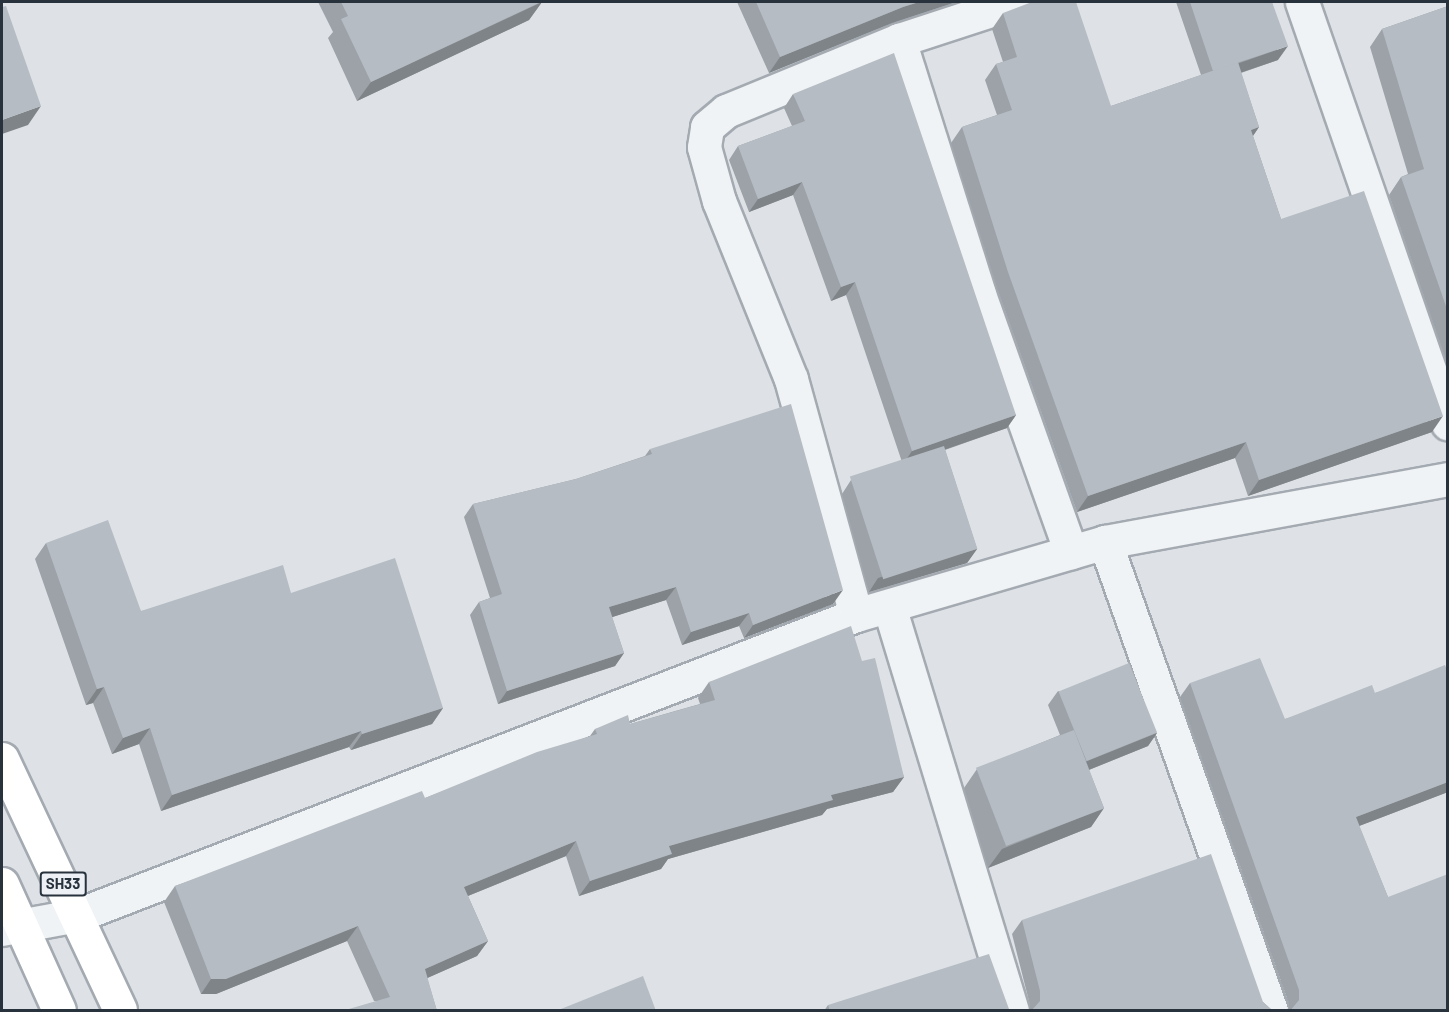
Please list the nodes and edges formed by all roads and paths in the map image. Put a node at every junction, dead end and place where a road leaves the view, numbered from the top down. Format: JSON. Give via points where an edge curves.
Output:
{"nodes":[{"id":1,"x":1015,"y":2,"type":"edge"},
{"id":2,"x":1302,"y":2,"type":"edge"},
{"id":3,"x":899,"y":40,"type":"junction"},
{"id":4,"x":1448,"y":423,"type":"edge"},
{"id":5,"x":1448,"y":479,"type":"edge"},
{"id":6,"x":1105,"y":542,"type":"junction"},
{"id":7,"x":1071,"y":552,"type":"junction"},
{"id":8,"x":889,"y":606,"type":"junction"},
{"id":9,"x":856,"y":615,"type":"junction"},
{"id":10,"x":2,"y":759,"type":"edge"},
{"id":11,"x":2,"y":884,"type":"edge"},
{"id":12,"x":78,"y":915,"type":"junction"},
{"id":13,"x":12,"y":929,"type":"edge"},
{"id":14,"x":59,"y":1011,"type":"edge"},
{"id":15,"x":120,"y":1011,"type":"edge"},
{"id":16,"x":1012,"y":1011,"type":"edge"},
{"id":17,"x":1271,"y":1011,"type":"edge"}],
"edges":[{"from":1,"to":3,"type":"street"},
{"from":2,"to":4,"type":"street"},
{"from":3,"to":7,"type":"street","via":[[979,294]]},
{"from":3,"to":9,"type":"street","via":[[726,111],[707,127],[704,147],[719,201],[791,379]]},
{"from":5,"to":6,"type":"street"},
{"from":6,"to":7,"type":"street"},
{"from":6,"to":17,"type":"street"},
{"from":7,"to":8,"type":"street"},
{"from":8,"to":9,"type":"street"},
{"from":8,"to":16,"type":"street"},
{"from":9,"to":12,"type":"street"},
{"from":10,"to":12,"type":"main road","number":"SH33"},
{"from":11,"to":13,"type":"main road"},
{"from":12,"to":13,"type":"street"},
{"from":12,"to":15,"type":"main road","number":"SH33"},
{"from":13,"to":14,"type":"main road"}]}
